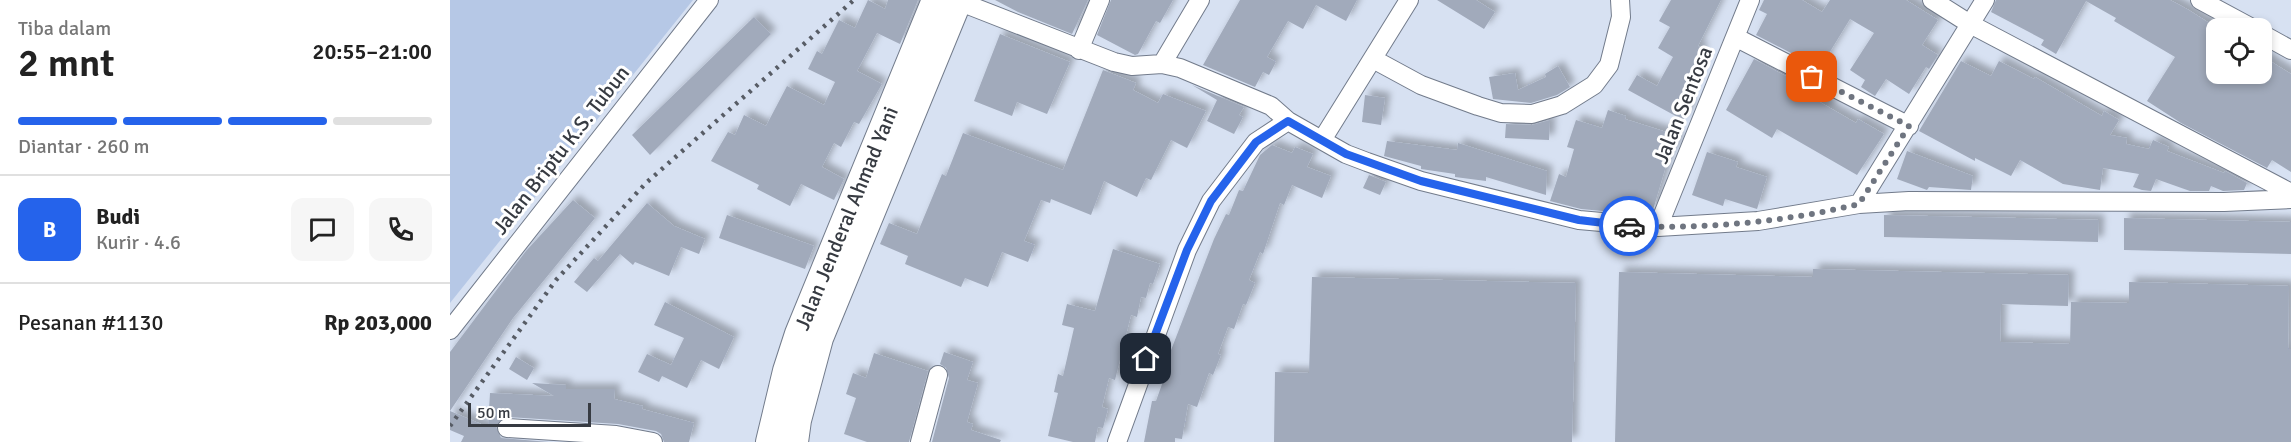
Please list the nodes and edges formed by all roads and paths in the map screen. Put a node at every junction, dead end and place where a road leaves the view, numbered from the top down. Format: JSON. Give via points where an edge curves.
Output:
{"nodes":[{"id":1,"x":709,"y":0,"type":"edge"},
{"id":2,"x":936,"y":0,"type":"edge"},
{"id":3,"x":958,"y":0,"type":"edge"},
{"id":4,"x":1100,"y":0,"type":"edge"},
{"id":5,"x":1200,"y":0,"type":"edge"},
{"id":6,"x":1409,"y":0,"type":"edge"},
{"id":7,"x":1620,"y":0,"type":"edge"},
{"id":8,"x":1750,"y":0,"type":"edge"},
{"id":9,"x":1932,"y":0,"type":"edge"},
{"id":10,"x":1984,"y":0,"type":"edge"},
{"id":11,"x":2200,"y":0,"type":"edge"},
{"id":12,"x":2233,"y":18,"type":"edge"},
{"id":13,"x":1970,"y":24,"type":"junction"},
{"id":14,"x":1735,"y":37,"type":"junction"},
{"id":15,"x":2272,"y":40,"type":"edge"},
{"id":16,"x":1079,"y":50,"type":"junction"},
{"id":17,"x":2291,"y":50,"type":"edge"},
{"id":18,"x":1373,"y":59,"type":"junction"},
{"id":19,"x":1162,"y":64,"type":"junction"},
{"id":20,"x":1288,"y":121,"type":"junction"},
{"id":21,"x":1909,"y":126,"type":"junction"},
{"id":22,"x":1322,"y":140,"type":"junction"},
{"id":23,"x":2291,"y":193,"type":"edge"},
{"id":24,"x":2291,"y":199,"type":"edge"},
{"id":25,"x":1859,"y":204,"type":"junction"},
{"id":26,"x":1658,"y":227,"type":"junction"},
{"id":27,"x":850,"y":238,"type":"junction"},
{"id":28,"x":450,"y":330,"type":"edge"},
{"id":29,"x":809,"y":336,"type":"junction"},
{"id":30,"x":938,"y":375,"type":"dead end"},
{"id":31,"x":507,"y":428,"type":"dead end"},
{"id":32,"x":653,"y":442,"type":"edge"},
{"id":33,"x":770,"y":442,"type":"edge"},
{"id":34,"x":794,"y":442,"type":"edge"},
{"id":35,"x":920,"y":442,"type":"edge"},
{"id":36,"x":1117,"y":442,"type":"edge"}],
"edges":[{"from":1,"to":28,"type":"street","name":"Jalan Briptu K.S. Tubun"},
{"from":2,"to":27,"type":"main road","name":"Jalan Jenderal Ahmad Yani"},
{"from":3,"to":16,"type":"street"},
{"from":3,"to":27,"type":"main road","name":"Jalan Jenderal Ahmad Yani"},
{"from":4,"to":16,"type":"street"},
{"from":5,"to":19,"type":"street"},
{"from":6,"to":18,"type":"street"},
{"from":7,"to":18,"type":"street","via":[[1621,18],[1609,64],[1594,85],[1562,105],[1532,114],[1501,113],[1478,106],[1421,85]]},
{"from":8,"to":14,"type":"street","name":"Jalan Sentosa"},
{"from":9,"to":13,"type":"street"},
{"from":10,"to":13,"type":"street"},
{"from":11,"to":12,"type":"street"},
{"from":13,"to":21,"type":"street"},
{"from":13,"to":23,"type":"street"},
{"from":14,"to":21,"type":"street"},
{"from":14,"to":26,"type":"street","name":"Jalan Sentosa"},
{"from":15,"to":17,"type":"street"},
{"from":16,"to":19,"type":"street","via":[[1132,66]]},
{"from":18,"to":22,"type":"street"},
{"from":19,"to":20,"type":"street","via":[[1270,106]]},
{"from":20,"to":22,"type":"street"},
{"from":20,"to":36,"type":"street","via":[[1256,142],[1211,201],[1187,250]]},
{"from":21,"to":25,"type":"street"},
{"from":22,"to":26,"type":"street","via":[[1346,154],[1421,181],[1579,220]]},
{"from":24,"to":25,"type":"street"},
{"from":25,"to":26,"type":"street","via":[[1758,221]]},
{"from":27,"to":29,"type":"main road","name":"Jalan Jenderal Ahmad Yani"},
{"from":29,"to":33,"type":"main road","name":"Jalan Jenderal Ahmad Yani"},
{"from":29,"to":34,"type":"main road","name":"Jalan Jenderal Ahmad Yani"},
{"from":30,"to":35,"type":"street"},
{"from":31,"to":32,"type":"street","via":[[616,435]]}]}
